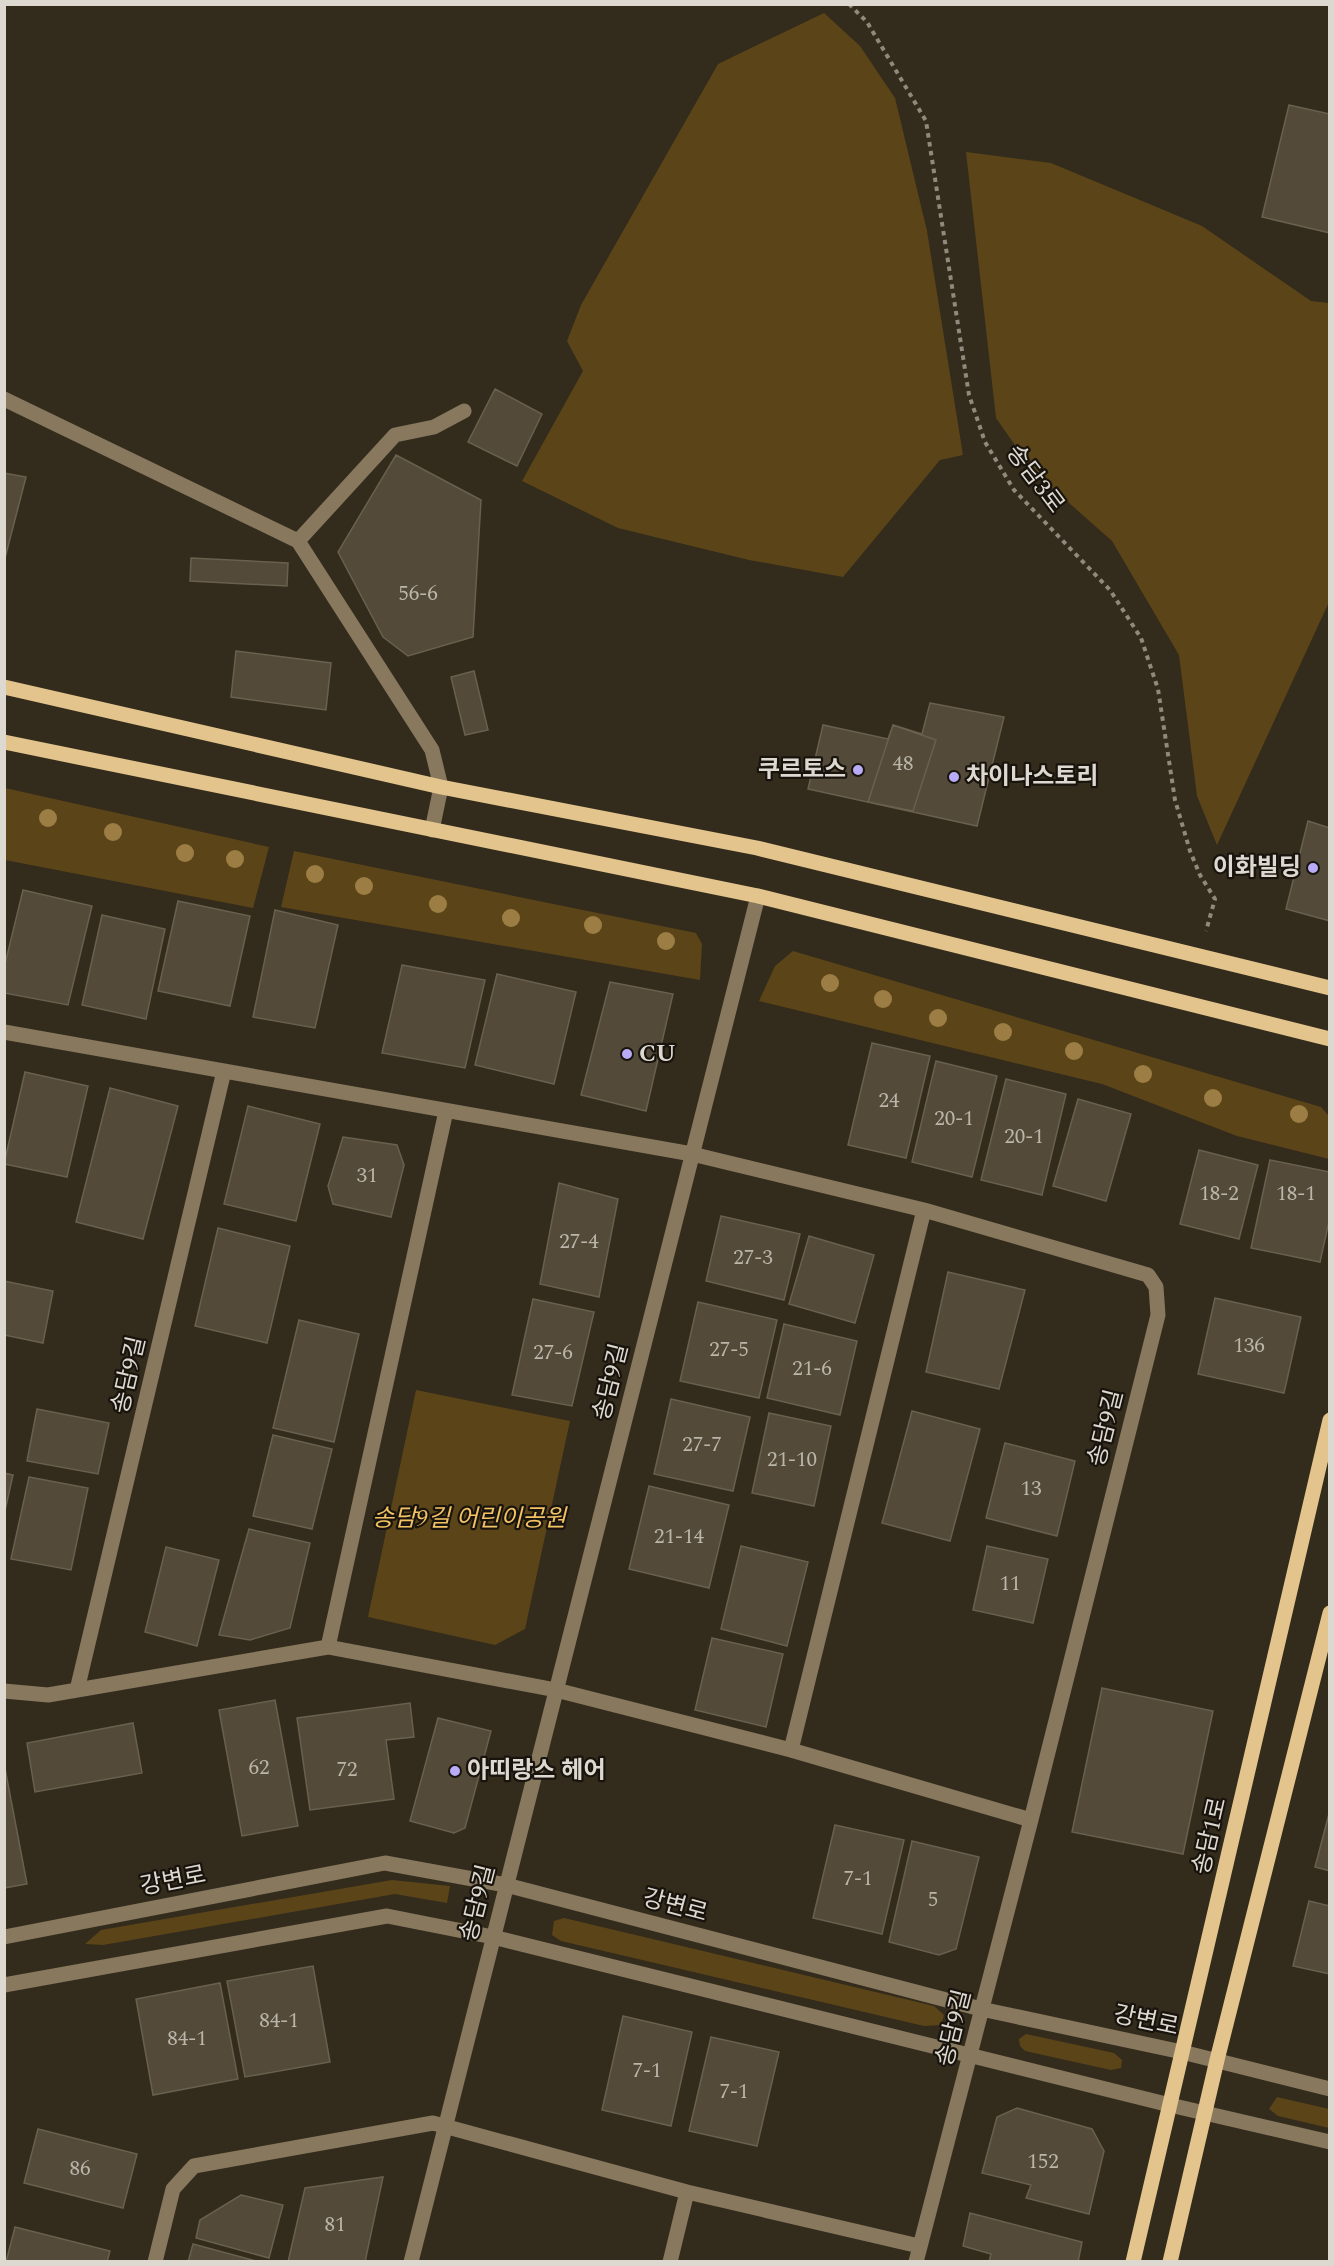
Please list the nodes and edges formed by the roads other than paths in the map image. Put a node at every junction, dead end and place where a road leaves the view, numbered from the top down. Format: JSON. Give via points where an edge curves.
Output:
{"nodes":[{"id":1,"x":4,"y":399,"type":"edge"},
{"id":2,"x":464,"y":411,"type":"dead end"},
{"id":3,"x":298,"y":541,"type":"junction"},
{"id":4,"x":4,"y":687,"type":"edge"},
{"id":5,"x":4,"y":742,"type":"edge"},
{"id":6,"x":441,"y":788,"type":"junction"},
{"id":7,"x":432,"y":830,"type":"junction"},
{"id":8,"x":758,"y":896,"type":"junction"},
{"id":9,"x":1329,"y":988,"type":"edge"},
{"id":10,"x":4,"y":1032,"type":"edge"},
{"id":11,"x":1329,"y":1039,"type":"edge"},
{"id":12,"x":224,"y":1071,"type":"junction"},
{"id":13,"x":446,"y":1111,"type":"junction"},
{"id":14,"x":692,"y":1155,"type":"junction"},
{"id":15,"x":924,"y":1210,"type":"junction"},
{"id":16,"x":1329,"y":1420,"type":"edge"},
{"id":17,"x":1329,"y":1613,"type":"edge"},
{"id":18,"x":328,"y":1647,"type":"junction"},
{"id":19,"x":77,"y":1690,"type":"junction"},
{"id":20,"x":556,"y":1690,"type":"junction"},
{"id":21,"x":4,"y":1691,"type":"edge"},
{"id":22,"x":791,"y":1750,"type":"junction"},
{"id":23,"x":1031,"y":1820,"type":"junction"},
{"id":24,"x":506,"y":1886,"type":"junction"},
{"id":25,"x":4,"y":1937,"type":"edge"},
{"id":26,"x":493,"y":1937,"type":"junction"},
{"id":27,"x":4,"y":1985,"type":"edge"},
{"id":28,"x":981,"y":2009,"type":"junction"},
{"id":29,"x":1182,"y":2052,"type":"junction"},
{"id":30,"x":971,"y":2055,"type":"junction"},
{"id":31,"x":1217,"y":2061,"type":"junction"},
{"id":32,"x":1329,"y":2089,"type":"edge"},
{"id":33,"x":1170,"y":2105,"type":"junction"},
{"id":34,"x":1206,"y":2113,"type":"junction"},
{"id":35,"x":445,"y":2127,"type":"junction"},
{"id":36,"x":1329,"y":2142,"type":"edge"},
{"id":37,"x":687,"y":2192,"type":"junction"},
{"id":38,"x":919,"y":2246,"type":"junction"},
{"id":39,"x":155,"y":2262,"type":"edge"},
{"id":40,"x":411,"y":2262,"type":"edge"},
{"id":41,"x":670,"y":2262,"type":"edge"},
{"id":42,"x":916,"y":2262,"type":"edge"},
{"id":43,"x":1133,"y":2262,"type":"edge"},
{"id":44,"x":1170,"y":2262,"type":"edge"}],
"edges":[{"from":1,"to":3,"type":"street"},
{"from":2,"to":3,"type":"street","via":[[434,427],[395,435]]},
{"from":3,"to":6,"type":"street","via":[[432,750]]},
{"from":4,"to":6,"type":"main road"},
{"from":5,"to":7,"type":"main road"},
{"from":6,"to":7,"type":"street"},
{"from":6,"to":9,"type":"main road","via":[[758,848]]},
{"from":7,"to":8,"type":"main road"},
{"from":8,"to":11,"type":"main road"},
{"from":8,"to":14,"type":"street","name":"송담9길"},
{"from":10,"to":12,"type":"street","name":"송담9길"},
{"from":12,"to":13,"type":"street","name":"송담9길"},
{"from":12,"to":19,"type":"street","name":"송담9길"},
{"from":13,"to":14,"type":"street","name":"송담9길"},
{"from":13,"to":18,"type":"street"},
{"from":14,"to":15,"type":"street","name":"송담9길"},
{"from":14,"to":20,"type":"street","name":"송담9길"},
{"from":15,"to":22,"type":"street"},
{"from":15,"to":23,"type":"street","name":"송담9길","via":[[1148,1275],[1156,1287],[1158,1315]]},
{"from":16,"to":29,"type":"main road","name":"송담1로"},
{"from":17,"to":31,"type":"main road"},
{"from":18,"to":19,"type":"street"},
{"from":18,"to":20,"type":"street"},
{"from":19,"to":21,"type":"street","via":[[48,1695]]},
{"from":20,"to":22,"type":"street"},
{"from":20,"to":24,"type":"street","name":"송담9길"},
{"from":22,"to":23,"type":"street"},
{"from":23,"to":28,"type":"street","name":"송담9길"},
{"from":24,"to":25,"type":"street","name":"강변로","via":[[385,1863]]},
{"from":24,"to":26,"type":"street","name":"송담9길"},
{"from":24,"to":28,"type":"street","name":"강변로"},
{"from":26,"to":27,"type":"street","via":[[387,1916]]},
{"from":26,"to":30,"type":"street"},
{"from":26,"to":35,"type":"street","name":"송담9길"},
{"from":28,"to":29,"type":"street","name":"강변로"},
{"from":28,"to":30,"type":"street","name":"송담9길"},
{"from":29,"to":31,"type":"street","name":"강변로"},
{"from":29,"to":33,"type":"main road","name":"송담1로"},
{"from":30,"to":33,"type":"street"},
{"from":30,"to":38,"type":"street","name":"송담9길"},
{"from":31,"to":32,"type":"street","name":"강변로"},
{"from":31,"to":34,"type":"main road"},
{"from":33,"to":34,"type":"street"},
{"from":33,"to":43,"type":"main road","name":"송담1로"},
{"from":34,"to":36,"type":"street"},
{"from":34,"to":44,"type":"main road"},
{"from":35,"to":37,"type":"street"},
{"from":35,"to":39,"type":"street","via":[[433,2123],[194,2166],[173,2189]]},
{"from":35,"to":40,"type":"street","name":"송담9길"},
{"from":37,"to":38,"type":"street"},
{"from":37,"to":41,"type":"street"},
{"from":38,"to":42,"type":"street","name":"송담9길"}]}
